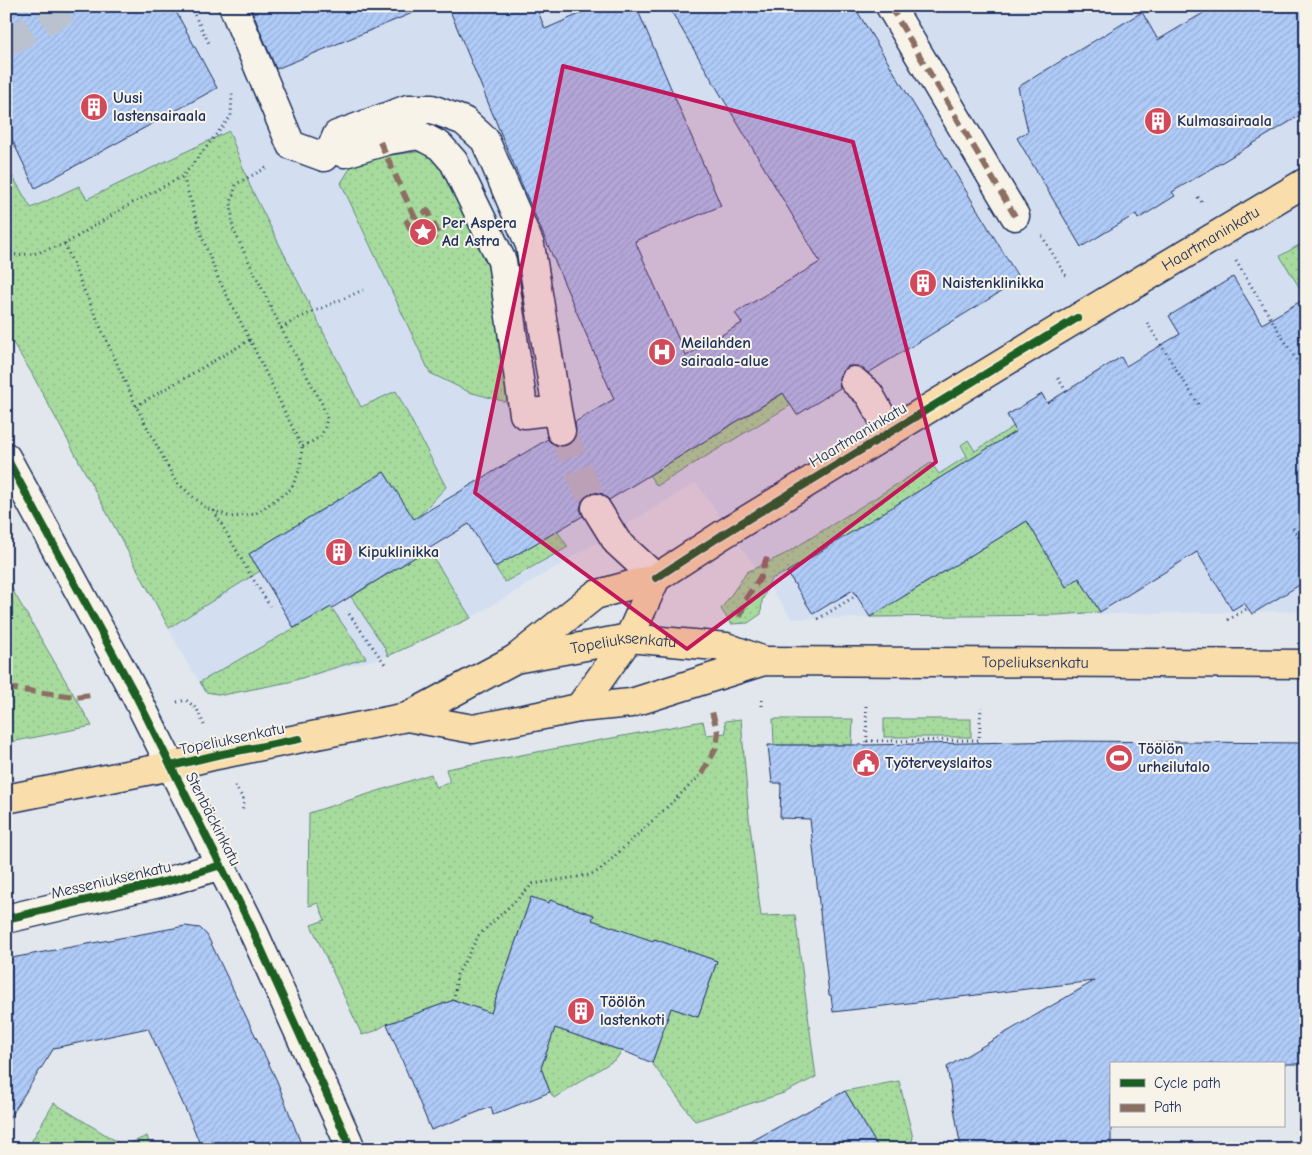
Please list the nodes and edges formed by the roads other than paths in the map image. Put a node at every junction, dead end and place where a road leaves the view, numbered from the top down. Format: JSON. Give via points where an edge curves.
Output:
{"nodes":[{"id":1,"x":233,"y":6,"type":"edge"},
{"id":2,"x":890,"y":6,"type":"edge"},
{"id":3,"x":324,"y":157,"type":"dead end"},
{"id":4,"x":1306,"y":182,"type":"edge"},
{"id":5,"x":1015,"y":216,"type":"dead end"},
{"id":6,"x":854,"y":381,"type":"dead end"},
{"id":7,"x":524,"y":414,"type":"joint"},
{"id":8,"x":890,"y":432,"type":"junction"},
{"id":9,"x":6,"y":457,"type":"edge"},
{"id":10,"x":596,"y":508,"type":"tunnel mouth"},
{"id":11,"x":656,"y":578,"type":"junction"},
{"id":12,"x":629,"y":638,"type":"junction"},
{"id":13,"x":516,"y":658,"type":"junction"},
{"id":14,"x":764,"y":661,"type":"junction"},
{"id":15,"x":1306,"y":664,"type":"edge"},
{"id":16,"x":579,"y":708,"type":"junction"},
{"id":17,"x":407,"y":717,"type":"junction"},
{"id":18,"x":172,"y":766,"type":"junction"},
{"id":19,"x":6,"y":799,"type":"edge"},
{"id":20,"x":220,"y":865,"type":"junction"},
{"id":21,"x":6,"y":919,"type":"edge"},
{"id":22,"x":351,"y":1149,"type":"edge"}],
"edges":[{"from":1,"to":3,"type":"street","via":[[291,145]]},
{"from":2,"to":5,"type":"street"},
{"from":4,"to":8,"type":"main road","name":"Haartmaninkatu"},
{"from":6,"to":8,"type":"street","via":[[869,394]]},
{"from":7,"to":7,"type":"street","via":[[502,261],[454,162],[440,146],[419,135],[345,153],[331,149],[337,135],[408,109],[432,109],[464,121],[485,140],[530,245],[559,421]]},
{"from":8,"to":11,"type":"main road","name":"Haartmaninkatu"},
{"from":9,"to":18,"type":"street","name":"Stenbäckinkatu"},
{"from":10,"to":11,"type":"street","via":[[617,542]]},
{"from":11,"to":12,"type":"main road"},
{"from":11,"to":13,"type":"main road","name":"Haartmaninkatu","via":[[595,595]]},
{"from":12,"to":13,"type":"main road","name":"Topeliuksenkatu"},
{"from":12,"to":14,"type":"main road","name":"Topeliuksenkatu","via":[[726,647]]},
{"from":12,"to":16,"type":"main road"},
{"from":13,"to":17,"type":"main road","name":"Topeliuksenkatu"},
{"from":14,"to":15,"type":"main road","name":"Topeliuksenkatu"},
{"from":14,"to":16,"type":"main road","name":"Topeliuksenkatu","via":[[631,703]]},
{"from":16,"to":17,"type":"main road","name":"Topeliuksenkatu","via":[[472,729]]},
{"from":17,"to":18,"type":"main road","name":"Topeliuksenkatu"},
{"from":18,"to":19,"type":"main road","name":"Topeliuksenkatu"},
{"from":18,"to":20,"type":"street","name":"Stenbäckinkatu"},
{"from":20,"to":21,"type":"street","name":"Messeniuksenkatu","via":[[176,879]]},
{"from":20,"to":22,"type":"street","name":"Stenbäckinkatu"}]}
